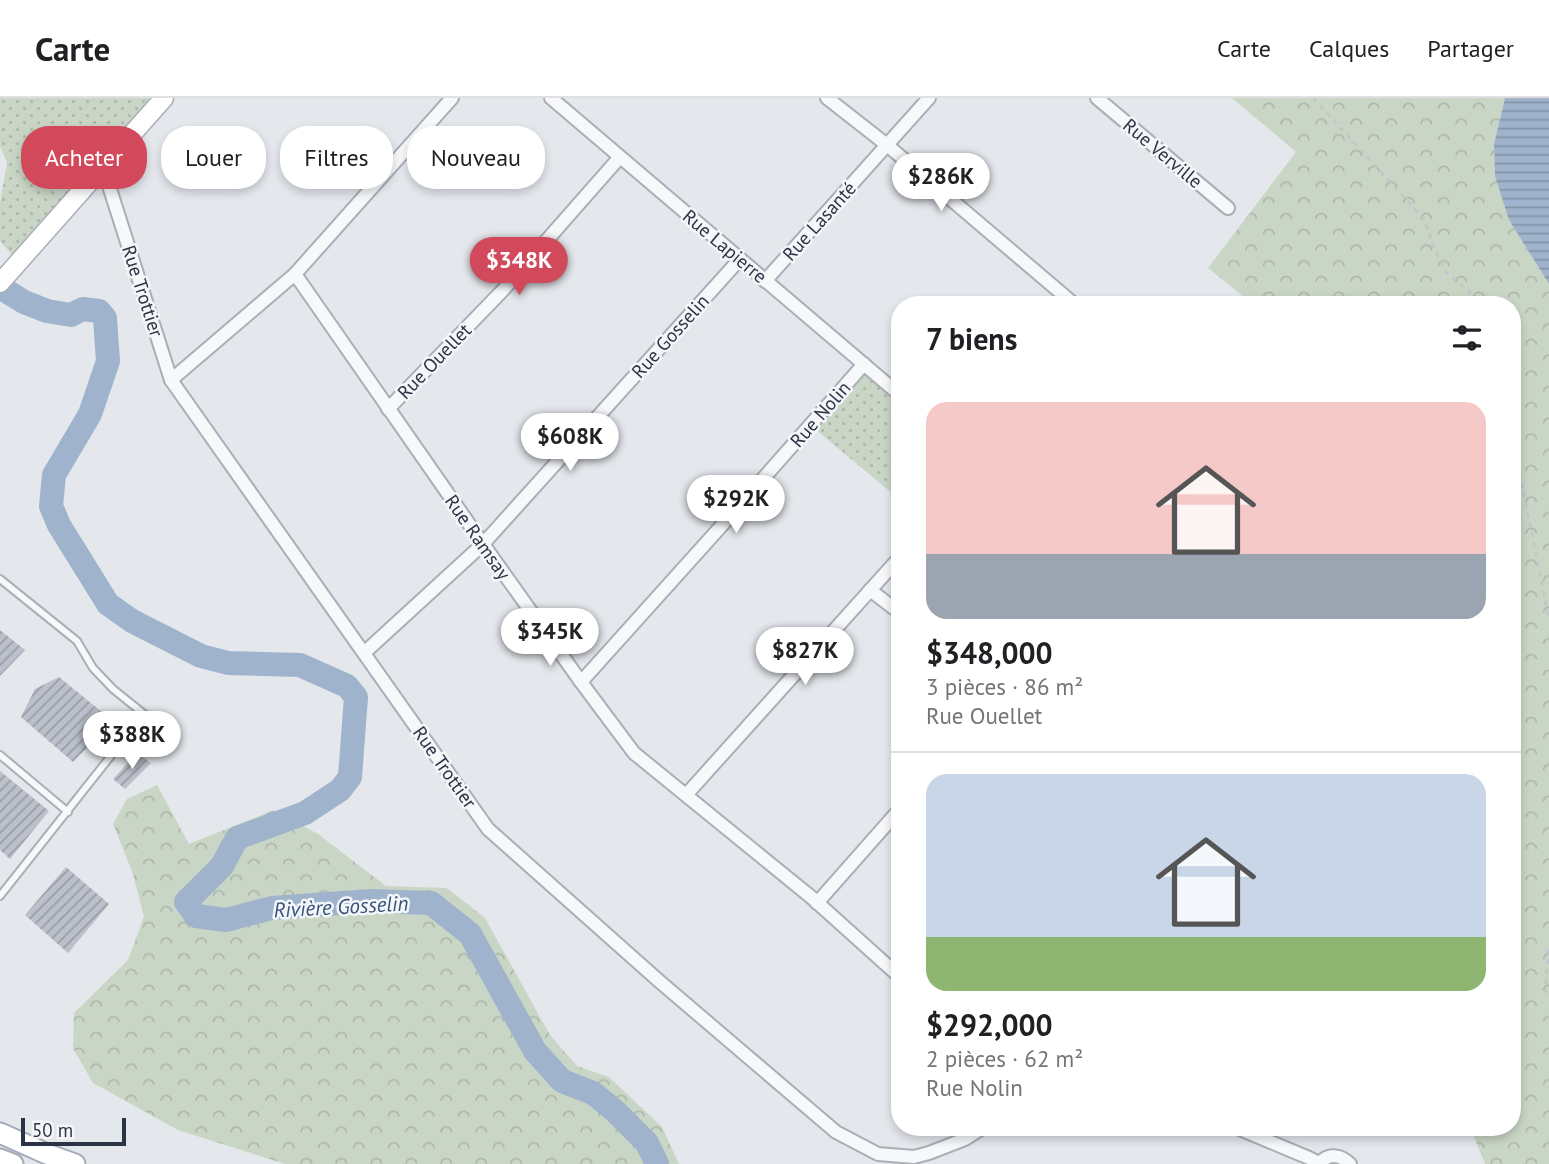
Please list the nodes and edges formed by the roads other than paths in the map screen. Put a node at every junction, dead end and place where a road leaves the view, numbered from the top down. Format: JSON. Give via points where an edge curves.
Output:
{"nodes":[{"id":1,"x":452,"y":98,"type":"edge"},
{"id":2,"x":551,"y":98,"type":"edge"},
{"id":3,"x":827,"y":98,"type":"edge"},
{"id":4,"x":929,"y":98,"type":"edge"},
{"id":5,"x":1097,"y":98,"type":"edge"},
{"id":6,"x":161,"y":99,"type":"edge"},
{"id":7,"x":138,"y":126,"type":"edge"},
{"id":8,"x":887,"y":145,"type":"junction"},
{"id":9,"x":620,"y":157,"type":"junction"},
{"id":10,"x":83,"y":189,"type":"edge"},
{"id":11,"x":110,"y":189,"type":"edge"},
{"id":12,"x":1228,"y":208,"type":"dead end"},
{"id":13,"x":740,"y":259,"type":"junction"},
{"id":14,"x":295,"y":274,"type":"junction"},
{"id":15,"x":765,"y":281,"type":"junction"},
{"id":16,"x":0,"y":283,"type":"edge"},
{"id":17,"x":1065,"y":296,"type":"edge"},
{"id":18,"x":864,"y":364,"type":"junction"},
{"id":19,"x":171,"y":380,"type":"junction"},
{"id":20,"x":891,"y":387,"type":"edge"},
{"id":21,"x":388,"y":409,"type":"junction"},
{"id":22,"x":483,"y":544,"type":"junction"},
{"id":23,"x":891,"y":567,"type":"edge"},
{"id":24,"x":0,"y":579,"type":"edge"},
{"id":25,"x":870,"y":590,"type":"junction"},
{"id":26,"x":891,"y":606,"type":"edge"},
{"id":27,"x":365,"y":653,"type":"junction"},
{"id":28,"x":581,"y":682,"type":"junction"},
{"id":29,"x":144,"y":715,"type":"junction"},
{"id":30,"x":157,"y":719,"type":"dead end"},
{"id":31,"x":0,"y":755,"type":"edge"},
{"id":32,"x":686,"y":795,"type":"junction"},
{"id":33,"x":68,"y":812,"type":"junction"},
{"id":34,"x":891,"y":819,"type":"edge"},
{"id":35,"x":0,"y":896,"type":"edge"},
{"id":36,"x":817,"y":903,"type":"junction"},
{"id":37,"x":891,"y":969,"type":"edge"},
{"id":38,"x":0,"y":1133,"type":"edge"},
{"id":39,"x":971,"y":1136,"type":"edge"},
{"id":40,"x":1256,"y":1136,"type":"edge"},
{"id":41,"x":0,"y":1160,"type":"edge"},
{"id":42,"x":13,"y":1164,"type":"edge"},
{"id":43,"x":75,"y":1164,"type":"edge"},
{"id":44,"x":1319,"y":1164,"type":"edge"},
{"id":45,"x":1350,"y":1164,"type":"edge"}],
"edges":[{"from":1,"to":14,"type":"street"},
{"from":2,"to":9,"type":"street","name":"Rue Lapierre"},
{"from":3,"to":8,"type":"street"},
{"from":4,"to":8,"type":"street","name":"Rue Lasanté"},
{"from":5,"to":12,"type":"street","name":"Rue Verville"},
{"from":6,"to":7,"type":"street"},
{"from":8,"to":15,"type":"street","name":"Rue Lasanté"},
{"from":8,"to":17,"type":"street"},
{"from":9,"to":13,"type":"street","name":"Rue Lapierre"},
{"from":9,"to":21,"type":"street","name":"Rue Ouellet"},
{"from":10,"to":16,"type":"street"},
{"from":11,"to":19,"type":"street","name":"Rue Trottier"},
{"from":13,"to":15,"type":"street","name":"Rue Lapierre"},
{"from":13,"to":22,"type":"street","name":"Rue Gosselin"},
{"from":14,"to":19,"type":"street"},
{"from":14,"to":21,"type":"street","name":"Rue Ramsay"},
{"from":15,"to":18,"type":"street","name":"Rue Lapierre"},
{"from":18,"to":20,"type":"street","name":"Rue Lapierre"},
{"from":18,"to":28,"type":"street","name":"Rue Nolin"},
{"from":19,"to":27,"type":"street","name":"Rue Trottier"},
{"from":21,"to":22,"type":"street","name":"Rue Ramsay"},
{"from":22,"to":27,"type":"street","name":"Rue Gosselin"},
{"from":22,"to":28,"type":"street","name":"Rue Ramsay"},
{"from":23,"to":25,"type":"street"},
{"from":24,"to":29,"type":"lane","via":[[77,641],[99,675]]},
{"from":25,"to":26,"type":"street"},
{"from":25,"to":32,"type":"street"},
{"from":27,"to":39,"type":"street","name":"Rue Trottier","via":[[488,829],[836,1132],[878,1154],[914,1157]]},
{"from":28,"to":32,"type":"street","name":"Rue Ramsay","via":[[634,753]]},
{"from":29,"to":30,"type":"lane"},
{"from":29,"to":33,"type":"lane"},
{"from":31,"to":33,"type":"lane"},
{"from":32,"to":36,"type":"street","name":"Rue Ramsay"},
{"from":33,"to":35,"type":"lane"},
{"from":34,"to":36,"type":"street"},
{"from":36,"to":37,"type":"street","name":"Rue Ramsay"},
{"from":38,"to":43,"type":"main road"},
{"from":40,"to":44,"type":"street"},
{"from":41,"to":42,"type":"main road"},
{"from":44,"to":45,"type":"street","via":[[1335,1156]]}]}
